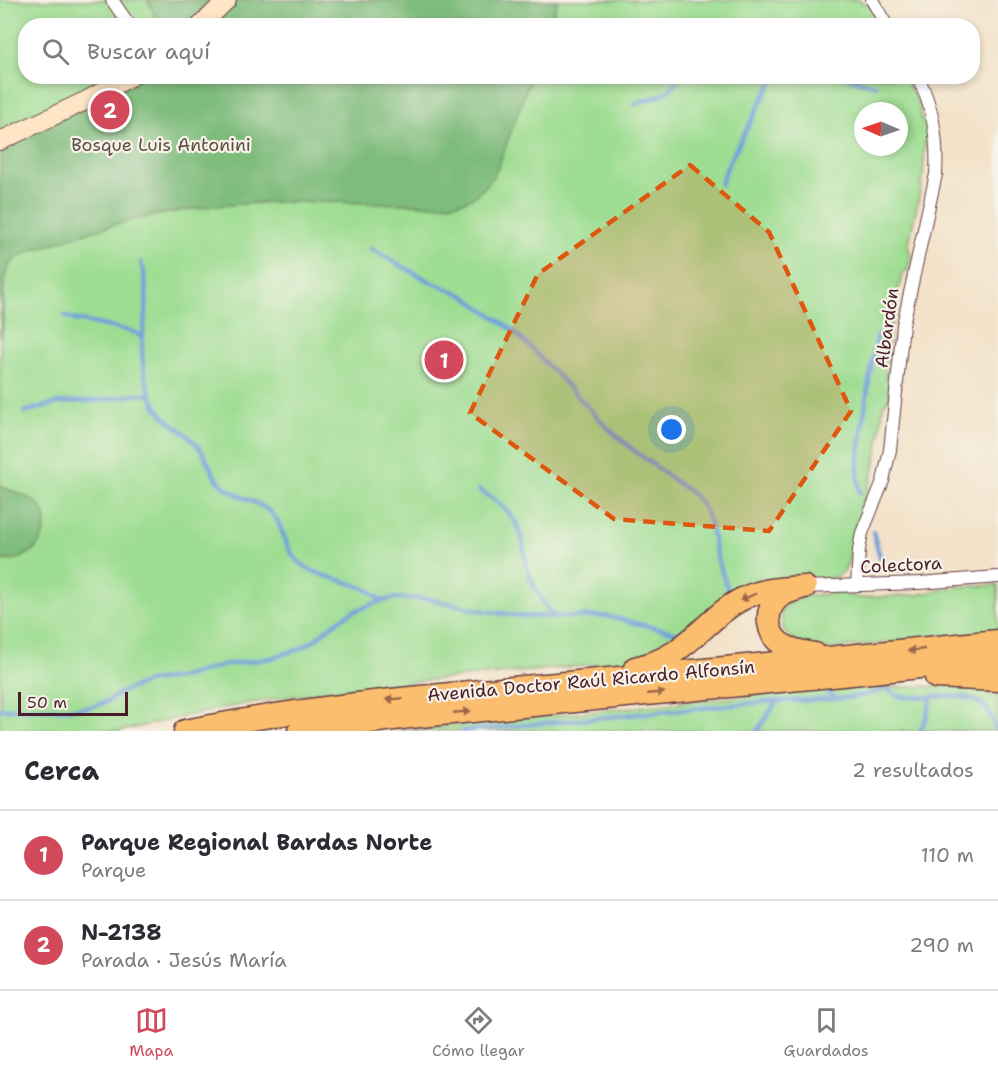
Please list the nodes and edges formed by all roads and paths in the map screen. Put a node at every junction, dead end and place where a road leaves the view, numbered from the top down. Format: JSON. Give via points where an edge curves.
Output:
{"nodes":[{"id":1,"x":112,"y":0,"type":"edge"},
{"id":2,"x":227,"y":0,"type":"edge"},
{"id":3,"x":872,"y":0,"type":"edge"},
{"id":4,"x":124,"y":18,"type":"edge"},
{"id":5,"x":208,"y":18,"type":"edge"},
{"id":6,"x":882,"y":18,"type":"edge"},
{"id":7,"x":117,"y":84,"type":"edge"},
{"id":8,"x":921,"y":84,"type":"edge"},
{"id":9,"x":0,"y":141,"type":"edge"},
{"id":10,"x":998,"y":577,"type":"edge"},
{"id":11,"x":856,"y":585,"type":"junction"},
{"id":12,"x":805,"y":587,"type":"junction"},
{"id":13,"x":998,"y":640,"type":"edge"},
{"id":14,"x":998,"y":659,"type":"edge"},
{"id":15,"x":847,"y":666,"type":"junction"},
{"id":16,"x":998,"y":680,"type":"edge"},
{"id":17,"x":578,"y":682,"type":"junction"},
{"id":18,"x":185,"y":731,"type":"edge"},
{"id":19,"x":299,"y":731,"type":"edge"}],
"edges":[{"from":1,"to":4,"type":"street"},
{"from":2,"to":5,"type":"main road"},
{"from":3,"to":6,"type":"street"},
{"from":7,"to":9,"type":"main road"},
{"from":8,"to":11,"type":"street","name":"Albardón","via":[[934,119],[936,174],[903,325],[890,450],[883,482],[862,533]]},
{"from":10,"to":11,"type":"street","name":"Colectora"},
{"from":11,"to":12,"type":"street","name":"Colectora"},
{"from":12,"to":15,"type":"highway","via":[[784,594],[771,606],[771,633],[793,650]]},
{"from":12,"to":17,"type":"highway","one_way":true,"via":[[754,594],[724,610],[667,657]]},
{"from":13,"to":15,"type":"highway","name":"Avenida Doctor Raúl Ricardo Alfonsín","one_way":true},
{"from":14,"to":15,"type":"highway","name":"Avenida Doctor Raúl Ricardo Alfonsín"},
{"from":15,"to":16,"type":"highway"},
{"from":15,"to":17,"type":"highway","name":"Avenida Doctor Raúl Ricardo Alfonsín"},
{"from":19,"to":15,"type":"highway","name":"Avenida Doctor Raúl Ricardo Alfonsín","one_way":true},
{"from":17,"to":18,"type":"highway","name":"Avenida Doctor Raúl Ricardo Alfonsín","one_way":true,"via":[[339,705]]}]}
